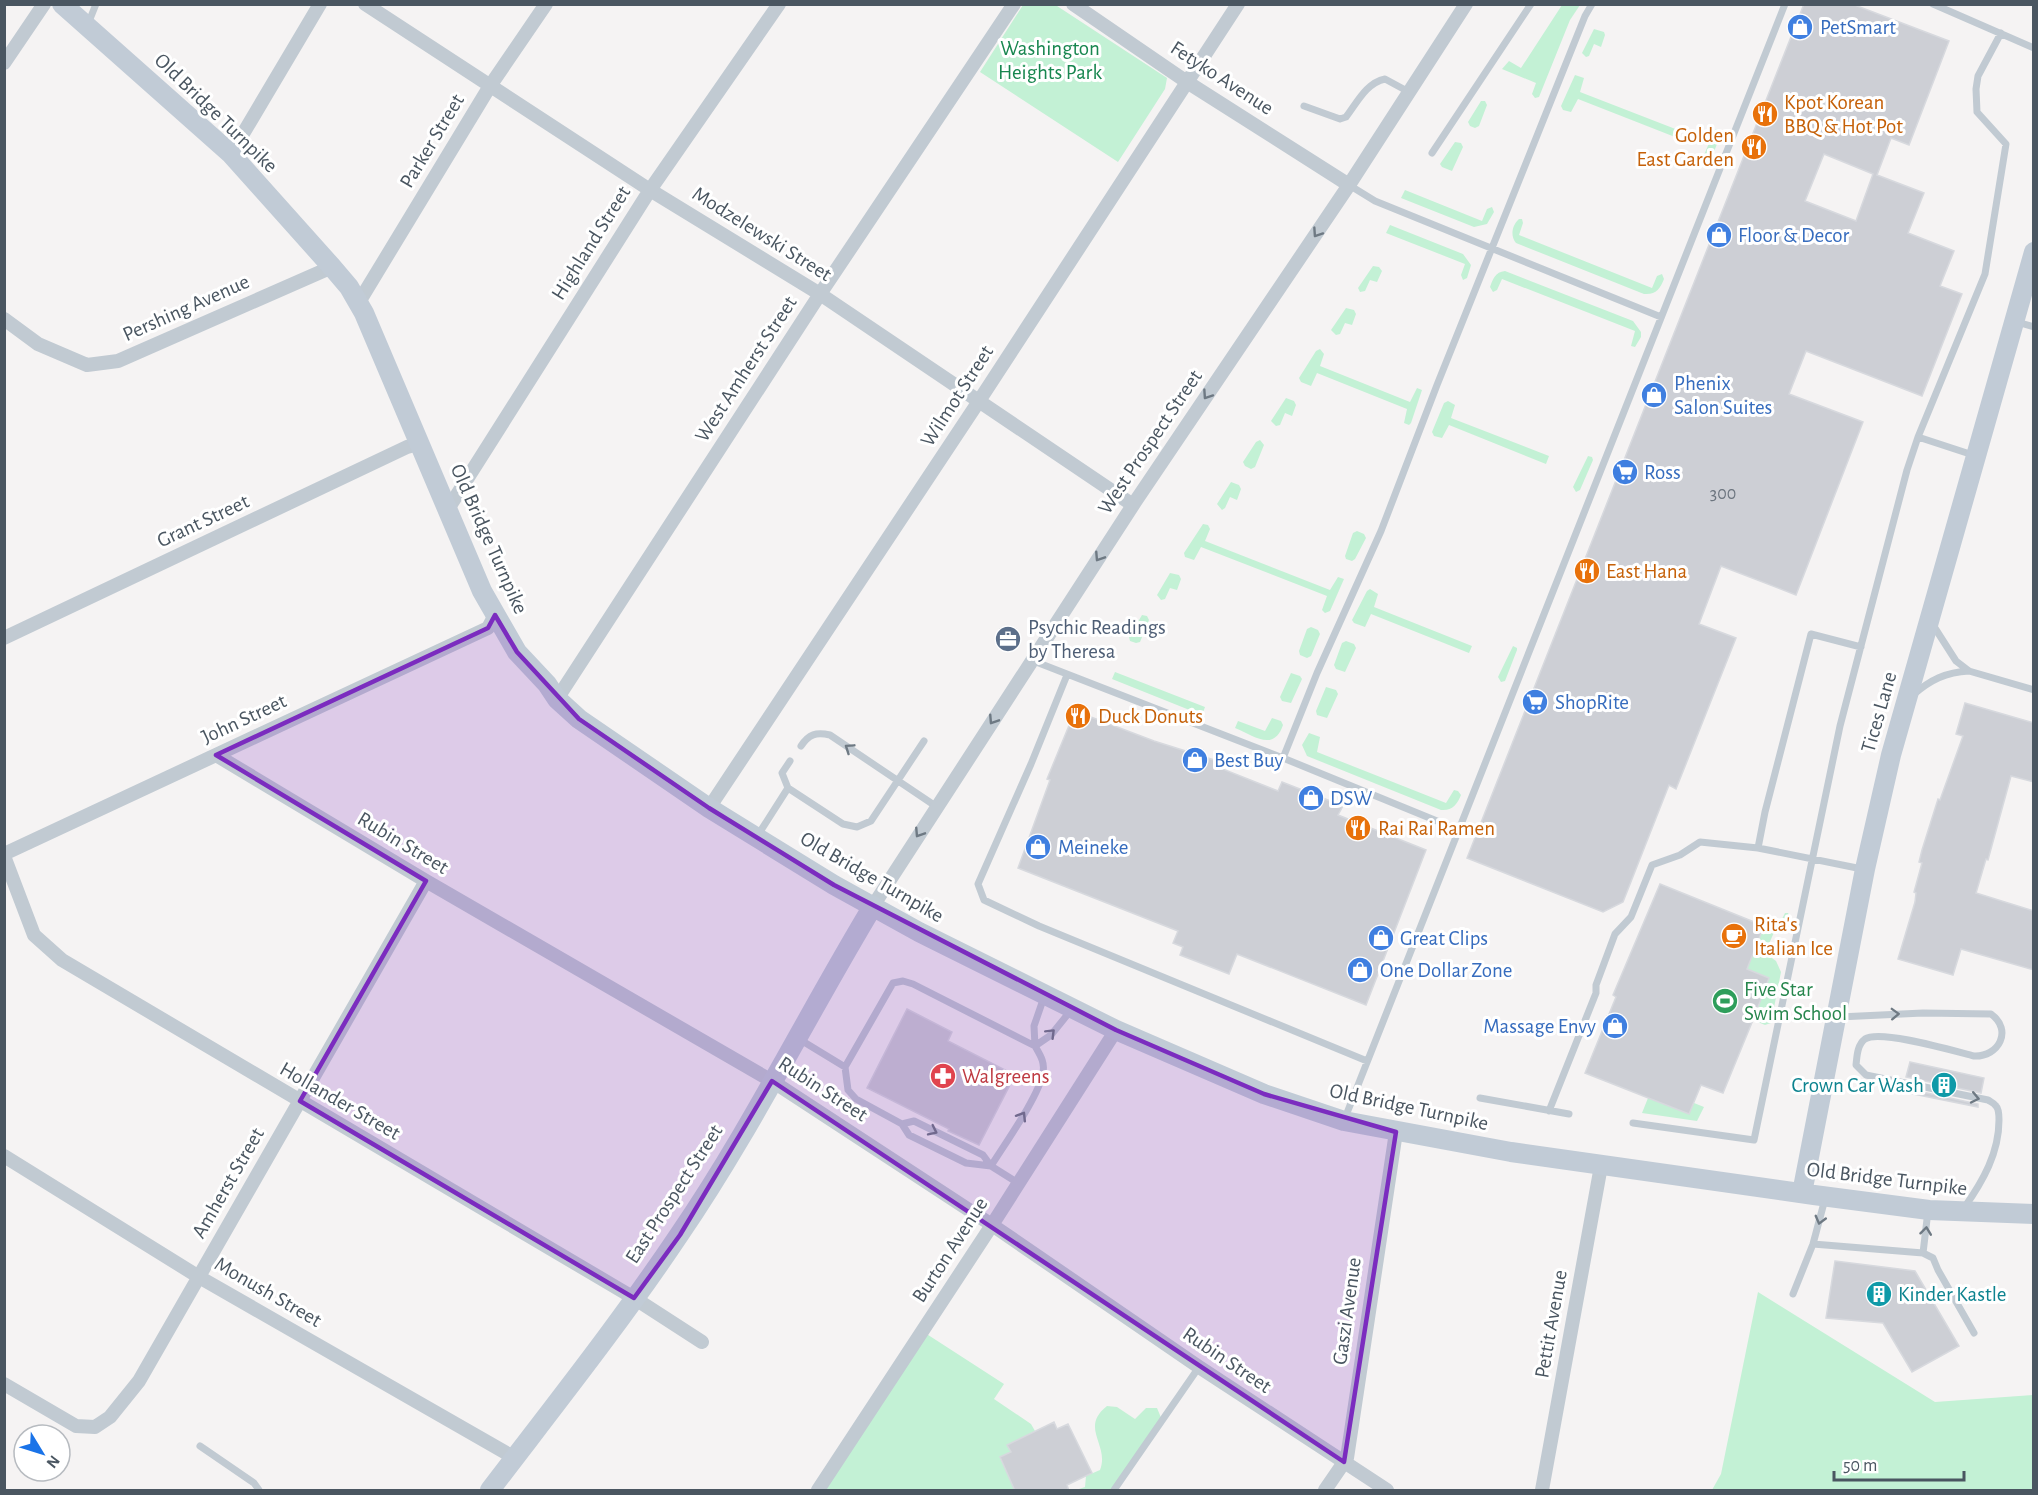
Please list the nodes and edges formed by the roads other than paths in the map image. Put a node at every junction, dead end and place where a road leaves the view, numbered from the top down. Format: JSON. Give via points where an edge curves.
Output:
{"nodes":[{"id":1,"x":44,"y":4,"type":"edge"},
{"id":2,"x":62,"y":4,"type":"edge"},
{"id":3,"x":96,"y":4,"type":"edge"},
{"id":4,"x":320,"y":4,"type":"edge"},
{"id":5,"x":365,"y":4,"type":"edge"},
{"id":6,"x":546,"y":4,"type":"edge"},
{"id":7,"x":778,"y":4,"type":"edge"},
{"id":8,"x":1014,"y":4,"type":"edge"},
{"id":9,"x":1073,"y":4,"type":"edge"},
{"id":10,"x":1238,"y":4,"type":"edge"},
{"id":11,"x":1466,"y":4,"type":"edge"},
{"id":12,"x":1531,"y":4,"type":"edge"},
{"id":13,"x":1592,"y":4,"type":"edge"},
{"id":14,"x":1785,"y":4,"type":"edge"},
{"id":15,"x":1933,"y":4,"type":"edge"},
{"id":16,"x":88,"y":26,"type":"junction"},
{"id":17,"x":2001,"y":33,"type":"junction"},
{"id":18,"x":2034,"y":48,"type":"edge"},
{"id":19,"x":4,"y":63,"type":"edge"},
{"id":20,"x":1187,"y":82,"type":"junction"},
{"id":21,"x":490,"y":86,"type":"junction"},
{"id":22,"x":1409,"y":92,"type":"junction"},
{"id":23,"x":1304,"y":106,"type":"dead end"},
{"id":24,"x":1432,"y":153,"type":"dead end"},
{"id":25,"x":231,"y":154,"type":"junction"},
{"id":26,"x":1349,"y":185,"type":"junction"},
{"id":27,"x":650,"y":190,"type":"junction"},
{"id":28,"x":1491,"y":250,"type":"junction"},
{"id":29,"x":2034,"y":252,"type":"edge"},
{"id":30,"x":332,"y":267,"type":"junction"},
{"id":31,"x":820,"y":294,"type":"junction"},
{"id":32,"x":359,"y":302,"type":"junction"},
{"id":33,"x":1661,"y":317,"type":"junction"},
{"id":34,"x":4,"y":319,"type":"edge"},
{"id":35,"x":2014,"y":322,"type":"junction"},
{"id":36,"x":2034,"y":327,"type":"edge"},
{"id":37,"x":979,"y":401,"type":"junction"},
{"id":38,"x":1918,"y":437,"type":"junction"},
{"id":39,"x":421,"y":443,"type":"junction"},
{"id":40,"x":1977,"y":456,"type":"junction"},
{"id":41,"x":1133,"y":505,"type":"junction"},
{"id":42,"x":448,"y":509,"type":"junction"},
{"id":43,"x":495,"y":615,"type":"junction"},
{"id":44,"x":1930,"y":620,"type":"junction"},
{"id":45,"x":4,"y":638,"type":"edge"},
{"id":46,"x":1861,"y":647,"type":"junction"},
{"id":47,"x":1031,"y":660,"type":"junction"},
{"id":48,"x":1969,"y":671,"type":"junction"},
{"id":49,"x":1067,"y":675,"type":"junction"},
{"id":50,"x":2034,"y":690,"type":"edge"},
{"id":51,"x":557,"y":699,"type":"junction"},
{"id":52,"x":1907,"y":700,"type":"junction"},
{"id":53,"x":924,"y":741,"type":"dead end"},
{"id":54,"x":801,"y":746,"type":"dead end"},
{"id":55,"x":216,"y":755,"type":"junction"},
{"id":56,"x":1283,"y":758,"type":"junction"},
{"id":57,"x":790,"y":761,"type":"dead end"},
{"id":58,"x":898,"y":781,"type":"junction"},
{"id":59,"x":788,"y":788,"type":"junction"},
{"id":60,"x":937,"y":807,"type":"junction"},
{"id":61,"x":709,"y":808,"type":"junction"},
{"id":62,"x":1459,"y":830,"type":"junction"},
{"id":63,"x":757,"y":838,"type":"junction"},
{"id":64,"x":1758,"y":848,"type":"junction"},
{"id":65,"x":4,"y":855,"type":"edge"},
{"id":66,"x":1812,"y":859,"type":"junction"},
{"id":67,"x":1865,"y":869,"type":"junction"},
{"id":68,"x":426,"y":881,"type":"junction"},
{"id":69,"x":873,"y":906,"type":"junction"},
{"id":70,"x":1044,"y":995,"type":"junction"},
{"id":71,"x":1072,"y":1009,"type":"junction"},
{"id":72,"x":1837,"y":1017,"type":"junction"},
{"id":73,"x":1116,"y":1030,"type":"junction"},
{"id":74,"x":796,"y":1038,"type":"junction"},
{"id":75,"x":1035,"y":1046,"type":"junction"},
{"id":76,"x":1367,"y":1061,"type":"junction"},
{"id":77,"x":845,"y":1066,"type":"junction"},
{"id":78,"x":772,"y":1081,"type":"junction"},
{"id":79,"x":1480,"y":1098,"type":"dead end"},
{"id":80,"x":300,"y":1101,"type":"junction"},
{"id":81,"x":1549,"y":1111,"type":"junction"},
{"id":82,"x":1569,"y":1114,"type":"dead end"},
{"id":83,"x":1344,"y":1121,"type":"junction"},
{"id":84,"x":1633,"y":1123,"type":"dead end"},
{"id":85,"x":902,"y":1124,"type":"junction"},
{"id":86,"x":1396,"y":1132,"type":"junction"},
{"id":87,"x":4,"y":1156,"type":"edge"},
{"id":88,"x":991,"y":1166,"type":"junction"},
{"id":89,"x":1601,"y":1166,"type":"junction"},
{"id":90,"x":1018,"y":1183,"type":"junction"},
{"id":91,"x":1802,"y":1193,"type":"junction"},
{"id":92,"x":1826,"y":1196,"type":"junction"},
{"id":93,"x":1929,"y":1210,"type":"junction"},
{"id":94,"x":1960,"y":1213,"type":"junction"},
{"id":95,"x":2034,"y":1214,"type":"edge"},
{"id":96,"x":992,"y":1225,"type":"junction"},
{"id":97,"x":1814,"y":1244,"type":"junction"},
{"id":98,"x":1923,"y":1253,"type":"junction"},
{"id":99,"x":199,"y":1277,"type":"junction"},
{"id":100,"x":1793,"y":1294,"type":"dead end"},
{"id":101,"x":634,"y":1298,"type":"junction"},
{"id":102,"x":1974,"y":1333,"type":"dead end"},
{"id":103,"x":702,"y":1342,"type":"dead end"},
{"id":104,"x":1199,"y":1367,"type":"junction"},
{"id":105,"x":4,"y":1384,"type":"edge"},
{"id":106,"x":200,"y":1446,"type":"dead end"},
{"id":107,"x":515,"y":1458,"type":"junction"},
{"id":108,"x":1344,"y":1462,"type":"junction"},
{"id":109,"x":259,"y":1491,"type":"edge"},
{"id":110,"x":490,"y":1491,"type":"edge"},
{"id":111,"x":818,"y":1491,"type":"edge"},
{"id":112,"x":1114,"y":1491,"type":"edge"},
{"id":113,"x":1325,"y":1491,"type":"edge"},
{"id":114,"x":1387,"y":1491,"type":"edge"},
{"id":115,"x":1542,"y":1491,"type":"edge"}],
"edges":[{"from":1,"to":19,"type":"street"},
{"from":2,"to":16,"type":"street","name":"Old Bridge Turnpike"},
{"from":3,"to":16,"type":"lane"},
{"from":4,"to":25,"type":"street"},
{"from":5,"to":21,"type":"street","name":"Modzelewski Street"},
{"from":6,"to":21,"type":"street","name":"Parker Street"},
{"from":7,"to":27,"type":"street","name":"Highland Street"},
{"from":8,"to":31,"type":"street","name":"West Amherst Street"},
{"from":9,"to":20,"type":"street","name":"Fetyko Avenue"},
{"from":10,"to":20,"type":"street","name":"Wilmot Street"},
{"from":11,"to":22,"type":"street","name":"West Prospect Street"},
{"from":12,"to":24,"type":"lane"},
{"from":13,"to":28,"type":"lane"},
{"from":14,"to":33,"type":"lane"},
{"from":15,"to":17,"type":"lane"},
{"from":16,"to":25,"type":"street","name":"Old Bridge Turnpike"},
{"from":17,"to":18,"type":"lane"},
{"from":17,"to":38,"type":"lane","via":[[1978,76],[1976,89],[1977,112],[2006,144],[1985,274]]},
{"from":20,"to":26,"type":"street","name":"Fetyko Avenue"},
{"from":20,"to":37,"type":"street","name":"Wilmot Street"},
{"from":21,"to":27,"type":"street","name":"Modzelewski Street"},
{"from":21,"to":32,"type":"street","name":"Parker Street"},
{"from":22,"to":23,"type":"lane","via":[[1385,79],[1376,81],[1340,119]]},
{"from":22,"to":26,"type":"street","name":"West Prospect Street"},
{"from":25,"to":30,"type":"street","name":"Old Bridge Turnpike"},
{"from":26,"to":28,"type":"lane","via":[[1375,201]]},
{"from":26,"to":41,"type":"street","name":"West Prospect Street","one_way":true},
{"from":27,"to":31,"type":"street","name":"Modzelewski Street"},
{"from":27,"to":42,"type":"street","name":"Highland Street"},
{"from":28,"to":33,"type":"lane"},
{"from":28,"to":56,"type":"lane","via":[[1381,531]]},
{"from":29,"to":35,"type":"street","name":"Tices Lane"},
{"from":30,"to":32,"type":"street","name":"Old Bridge Turnpike"},
{"from":30,"to":34,"type":"street","name":"Pershing Avenue","via":[[118,362],[87,365],[38,344]]},
{"from":31,"to":37,"type":"street","name":"Modzelewski Street"},
{"from":31,"to":51,"type":"street","name":"West Amherst Street"},
{"from":32,"to":39,"type":"street","name":"Old Bridge Turnpike"},
{"from":33,"to":62,"type":"lane"},
{"from":35,"to":36,"type":"lane"},
{"from":35,"to":40,"type":"street","name":"Tices Lane"},
{"from":37,"to":41,"type":"street","name":"Modzelewski Street"},
{"from":37,"to":61,"type":"street","name":"Wilmot Street"},
{"from":38,"to":40,"type":"lane"},
{"from":38,"to":46,"type":"lane"},
{"from":39,"to":42,"type":"street","name":"Old Bridge Turnpike"},
{"from":39,"to":45,"type":"street","name":"Grant Street"},
{"from":40,"to":44,"type":"street","name":"Tices Lane"},
{"from":41,"to":47,"type":"street","name":"West Prospect Street","one_way":true},
{"from":42,"to":43,"type":"street","name":"Old Bridge Turnpike"},
{"from":43,"to":51,"type":"street","name":"Old Bridge Turnpike","via":[[517,652]]},
{"from":43,"to":55,"type":"street","name":"John Street","via":[[488,628]]},
{"from":44,"to":48,"type":"lane","via":[[1956,661]]},
{"from":44,"to":52,"type":"street","name":"Tices Lane"},
{"from":46,"to":64,"type":"lane","via":[[1811,634]]},
{"from":46,"to":66,"type":"lane"},
{"from":47,"to":49,"type":"lane"},
{"from":47,"to":60,"type":"street","name":"West Prospect Street","one_way":true},
{"from":48,"to":50,"type":"lane"},
{"from":48,"to":52,"type":"lane","via":[[1944,675]]},
{"from":49,"to":56,"type":"lane"},
{"from":49,"to":76,"type":"lane","via":[[978,884],[984,900]]},
{"from":51,"to":61,"type":"street","name":"Old Bridge Turnpike","via":[[579,719]]},
{"from":52,"to":67,"type":"street","name":"Tices Lane"},
{"from":53,"to":58,"type":"lane"},
{"from":58,"to":54,"type":"lane","one_way":true,"via":[[830,735],[818,732]]},
{"from":55,"to":65,"type":"street","name":"John Street"},
{"from":55,"to":68,"type":"street","name":"Rubin Street"},
{"from":56,"to":62,"type":"lane"},
{"from":57,"to":59,"type":"lane","via":[[782,773]]},
{"from":58,"to":59,"type":"lane","via":[[871,821],[857,827],[843,824]]},
{"from":58,"to":60,"type":"lane"},
{"from":59,"to":63,"type":"lane"},
{"from":60,"to":69,"type":"street","name":"West Prospect Street","one_way":true},
{"from":61,"to":63,"type":"street","name":"Old Bridge Turnpike"},
{"from":62,"to":76,"type":"lane"},
{"from":63,"to":69,"type":"street","name":"Old Bridge Turnpike"},
{"from":64,"to":66,"type":"lane"},
{"from":64,"to":81,"type":"lane","via":[[1700,842],[1680,855],[1652,865],[1631,917],[1615,934]]},
{"from":65,"to":80,"type":"street","name":"Hollander Street","via":[[34,935],[62,960]]},
{"from":66,"to":67,"type":"lane"},
{"from":66,"to":84,"type":"lane","via":[[1754,1140]]},
{"from":67,"to":72,"type":"street","name":"Tices Lane"},
{"from":68,"to":78,"type":"street","name":"Rubin Street"},
{"from":68,"to":80,"type":"street","name":"Amherst Street"},
{"from":69,"to":70,"type":"street","name":"Old Bridge Turnpike"},
{"from":69,"to":74,"type":"street","name":"East Prospect Street"},
{"from":70,"to":71,"type":"street","name":"Old Bridge Turnpike"},
{"from":70,"to":75,"type":"lane","via":[[1034,1026]]},
{"from":71,"to":73,"type":"street","name":"Old Bridge Turnpike"},
{"from":75,"to":71,"type":"lane","one_way":true,"via":[[1051,1035]]},
{"from":72,"to":91,"type":"street","name":"Tices Lane"},
{"from":72,"to":94,"type":"lane","one_way":true,"via":[[1923,1013],[1991,1014],[1997,1018],[2002,1033],[1999,1043],[1985,1056],[1876,1037],[1861,1043],[1858,1054],[1856,1065],[1866,1075],[1988,1100],[1996,1106],[1999,1137],[1989,1167]]},
{"from":73,"to":83,"type":"street","name":"Old Bridge Turnpike","via":[[1264,1094]]},
{"from":73,"to":90,"type":"street","name":"Burton Avenue"},
{"from":74,"to":77,"type":"lane"},
{"from":74,"to":78,"type":"street","name":"East Prospect Street"},
{"from":75,"to":77,"type":"lane","via":[[903,981],[893,983],[885,994]]},
{"from":88,"to":75,"type":"lane","one_way":true,"via":[[1037,1092],[1043,1060]]},
{"from":76,"to":83,"type":"lane"},
{"from":77,"to":85,"type":"lane","via":[[849,1090],[856,1099]]},
{"from":78,"to":96,"type":"street","name":"Rubin Street"},
{"from":78,"to":101,"type":"street","name":"East Prospect Street","via":[[680,1235]]},
{"from":79,"to":81,"type":"lane"},
{"from":80,"to":99,"type":"street","name":"Amherst Street"},
{"from":80,"to":101,"type":"street","name":"Hollander Street"},
{"from":81,"to":82,"type":"lane"},
{"from":83,"to":86,"type":"street","name":"Old Bridge Turnpike"},
{"from":85,"to":88,"type":"lane","via":[[909,1135],[966,1163]]},
{"from":85,"to":88,"type":"lane","one_way":true,"via":[[914,1121],[983,1155]]},
{"from":86,"to":89,"type":"street","name":"Old Bridge Turnpike"},
{"from":86,"to":108,"type":"street","name":"Gaszi Avenue"},
{"from":87,"to":99,"type":"street","name":"Monush Street"},
{"from":88,"to":90,"type":"lane"},
{"from":89,"to":91,"type":"street","name":"Old Bridge Turnpike"},
{"from":89,"to":115,"type":"street","name":"Pettit Avenue"},
{"from":90,"to":96,"type":"street","name":"Burton Avenue"},
{"from":91,"to":92,"type":"street","name":"Old Bridge Turnpike"},
{"from":92,"to":93,"type":"street","name":"Old Bridge Turnpike"},
{"from":92,"to":97,"type":"lane","one_way":true},
{"from":93,"to":94,"type":"street","name":"Old Bridge Turnpike"},
{"from":98,"to":93,"type":"lane","one_way":true},
{"from":94,"to":95,"type":"street","name":"Old Bridge Turnpike"},
{"from":96,"to":104,"type":"street","name":"Rubin Street"},
{"from":96,"to":111,"type":"street","name":"Burton Avenue"},
{"from":97,"to":98,"type":"lane"},
{"from":97,"to":100,"type":"lane"},
{"from":98,"to":102,"type":"lane","via":[[1933,1257]]},
{"from":99,"to":105,"type":"street","name":"Amherst Street","via":[[139,1381],[110,1417],[95,1427],[76,1426]]},
{"from":99,"to":107,"type":"street","name":"Monush Street"},
{"from":101,"to":103,"type":"street","name":"Hollander Street"},
{"from":101,"to":107,"type":"street","name":"East Prospect Street"},
{"from":104,"to":108,"type":"street","name":"Rubin Street"},
{"from":104,"to":112,"type":"lane"},
{"from":106,"to":109,"type":"lane","via":[[254,1483]]},
{"from":107,"to":110,"type":"street","name":"East Prospect Street"},
{"from":108,"to":113,"type":"street","name":"Gaszi Avenue"},
{"from":108,"to":114,"type":"street","name":"Rubin Street"}]}
